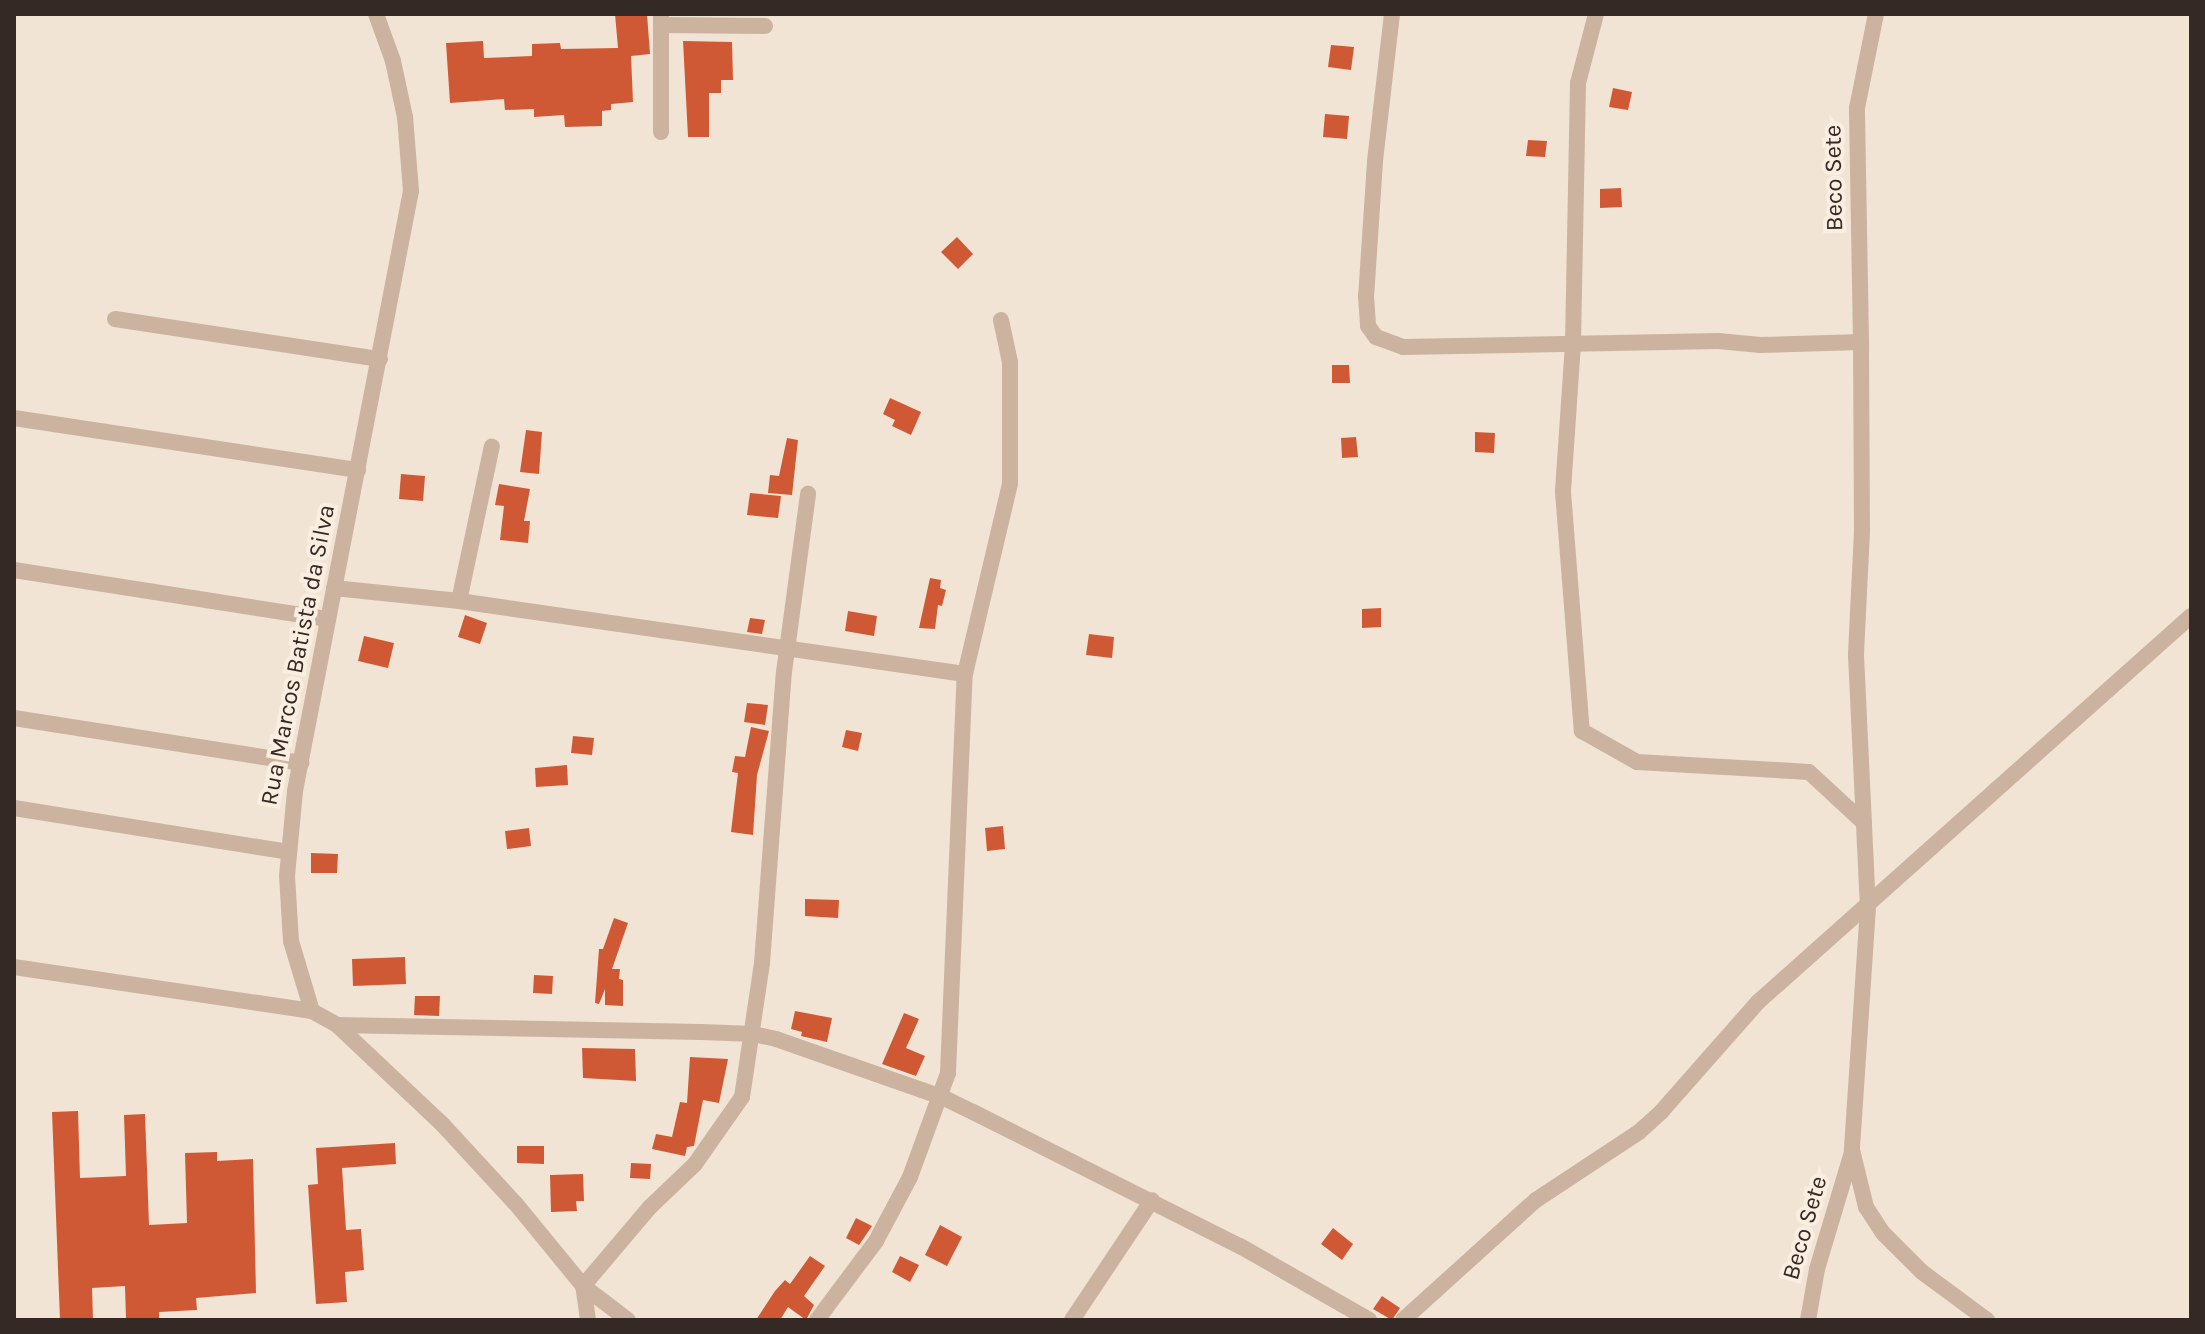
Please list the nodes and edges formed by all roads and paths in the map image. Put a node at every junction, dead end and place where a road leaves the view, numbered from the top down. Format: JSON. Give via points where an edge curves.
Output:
{"nodes":[{"id":1,"x":376,"y":14,"type":"edge"},
{"id":2,"x":1392,"y":14,"type":"edge"},
{"id":3,"x":1596,"y":14,"type":"edge"},
{"id":4,"x":1876,"y":14,"type":"edge"},
{"id":5,"x":661,"y":20,"type":"edge"},
{"id":6,"x":765,"y":26,"type":"dead end"},
{"id":7,"x":661,"y":132,"type":"dead end"},
{"id":8,"x":115,"y":319,"type":"dead end"},
{"id":9,"x":1001,"y":320,"type":"dead end"},
{"id":10,"x":1861,"y":342,"type":"junction"},
{"id":11,"x":1573,"y":344,"type":"junction"},
{"id":12,"x":380,"y":359,"type":"junction"},
{"id":13,"x":14,"y":418,"type":"edge"},
{"id":14,"x":492,"y":446,"type":"dead end"},
{"id":15,"x":358,"y":470,"type":"junction"},
{"id":16,"x":808,"y":494,"type":"dead end"},
{"id":17,"x":14,"y":570,"type":"edge"},
{"id":18,"x":334,"y":588,"type":"junction"},
{"id":19,"x":459,"y":601,"type":"junction"},
{"id":20,"x":2191,"y":616,"type":"edge"},
{"id":21,"x":328,"y":619,"type":"junction"},
{"id":22,"x":787,"y":648,"type":"junction"},
{"id":23,"x":965,"y":674,"type":"junction"},
{"id":24,"x":14,"y":718,"type":"edge"},
{"id":25,"x":301,"y":763,"type":"junction"},
{"id":26,"x":14,"y":808,"type":"edge"},
{"id":27,"x":1864,"y":823,"type":"junction"},
{"id":28,"x":289,"y":852,"type":"junction"},
{"id":29,"x":1868,"y":907,"type":"junction"},
{"id":30,"x":14,"y":967,"type":"edge"},
{"id":31,"x":312,"y":1011,"type":"junction"},
{"id":32,"x":337,"y":1025,"type":"junction"},
{"id":33,"x":753,"y":1034,"type":"junction"},
{"id":34,"x":942,"y":1097,"type":"junction"},
{"id":35,"x":1852,"y":1150,"type":"junction"},
{"id":36,"x":1152,"y":1200,"type":"junction"},
{"id":37,"x":583,"y":1286,"type":"junction"},
{"id":38,"x":588,"y":1320,"type":"edge"},
{"id":39,"x":628,"y":1320,"type":"edge"},
{"id":40,"x":817,"y":1320,"type":"edge"},
{"id":41,"x":1072,"y":1320,"type":"edge"},
{"id":42,"x":1369,"y":1320,"type":"edge"},
{"id":43,"x":1403,"y":1320,"type":"edge"},
{"id":44,"x":1808,"y":1320,"type":"edge"},
{"id":45,"x":1987,"y":1320,"type":"edge"}],
"edges":[{"from":1,"to":12,"type":"street","name":"Rua Marcos Batista da Silva","via":[[405,117],[411,191]]},
{"from":2,"to":11,"type":"street","via":[[1375,162],[1368,326],[1382,341],[1403,347]]},
{"from":3,"to":11,"type":"street","via":[[1578,83]]},
{"from":4,"to":10,"type":"street","name":"Beco Sete","via":[[1857,108]]},
{"from":5,"to":6,"type":"street"},
{"from":5,"to":7,"type":"street"},
{"from":8,"to":12,"type":"street"},
{"from":9,"to":23,"type":"street","via":[[1010,362],[1010,484]]},
{"from":10,"to":11,"type":"street"},
{"from":10,"to":27,"type":"street","name":"Beco Sete","via":[[1862,531],[1856,655]]},
{"from":11,"to":27,"type":"street","via":[[1563,492],[1582,731],[1637,762],[1809,772]]},
{"from":12,"to":15,"type":"street","name":"Rua Marcos Batista da Silva"},
{"from":13,"to":15,"type":"street"},
{"from":14,"to":19,"type":"street"},
{"from":15,"to":18,"type":"street","name":"Rua Marcos Batista da Silva"},
{"from":16,"to":22,"type":"street"},
{"from":17,"to":21,"type":"street"},
{"from":18,"to":19,"type":"street"},
{"from":18,"to":21,"type":"street","name":"Rua Marcos Batista da Silva"},
{"from":19,"to":22,"type":"street"},
{"from":20,"to":29,"type":"street"},
{"from":21,"to":25,"type":"street","name":"Rua Marcos Batista da Silva"},
{"from":22,"to":23,"type":"street"},
{"from":22,"to":33,"type":"street"},
{"from":23,"to":34,"type":"street","via":[[951,1051]]},
{"from":24,"to":25,"type":"street"},
{"from":25,"to":28,"type":"street","name":"Rua Marcos Batista da Silva"},
{"from":26,"to":28,"type":"street"},
{"from":27,"to":29,"type":"street","name":"Beco Sete"},
{"from":28,"to":31,"type":"street","name":"Rua Marcos Batista da Silva","via":[[291,941]]},
{"from":29,"to":35,"type":"street","name":"Beco Sete"},
{"from":29,"to":43,"type":"street","via":[[1758,1002],[1687,1086],[1639,1132],[1536,1200]]},
{"from":30,"to":31,"type":"street"},
{"from":31,"to":32,"type":"street"},
{"from":32,"to":33,"type":"street"},
{"from":32,"to":37,"type":"street","via":[[443,1125]]},
{"from":33,"to":34,"type":"street"},
{"from":33,"to":37,"type":"street","via":[[742,1097],[695,1164],[650,1207]]},
{"from":34,"to":36,"type":"street"},
{"from":34,"to":40,"type":"street","via":[[910,1177],[876,1241]]},
{"from":35,"to":44,"type":"street","name":"Beco Sete","via":[[1817,1269]]},
{"from":35,"to":45,"type":"street","via":[[1866,1207],[1883,1233],[1922,1272]]},
{"from":36,"to":41,"type":"street"},
{"from":36,"to":42,"type":"street"},
{"from":37,"to":38,"type":"street"},
{"from":37,"to":39,"type":"street"}]}
